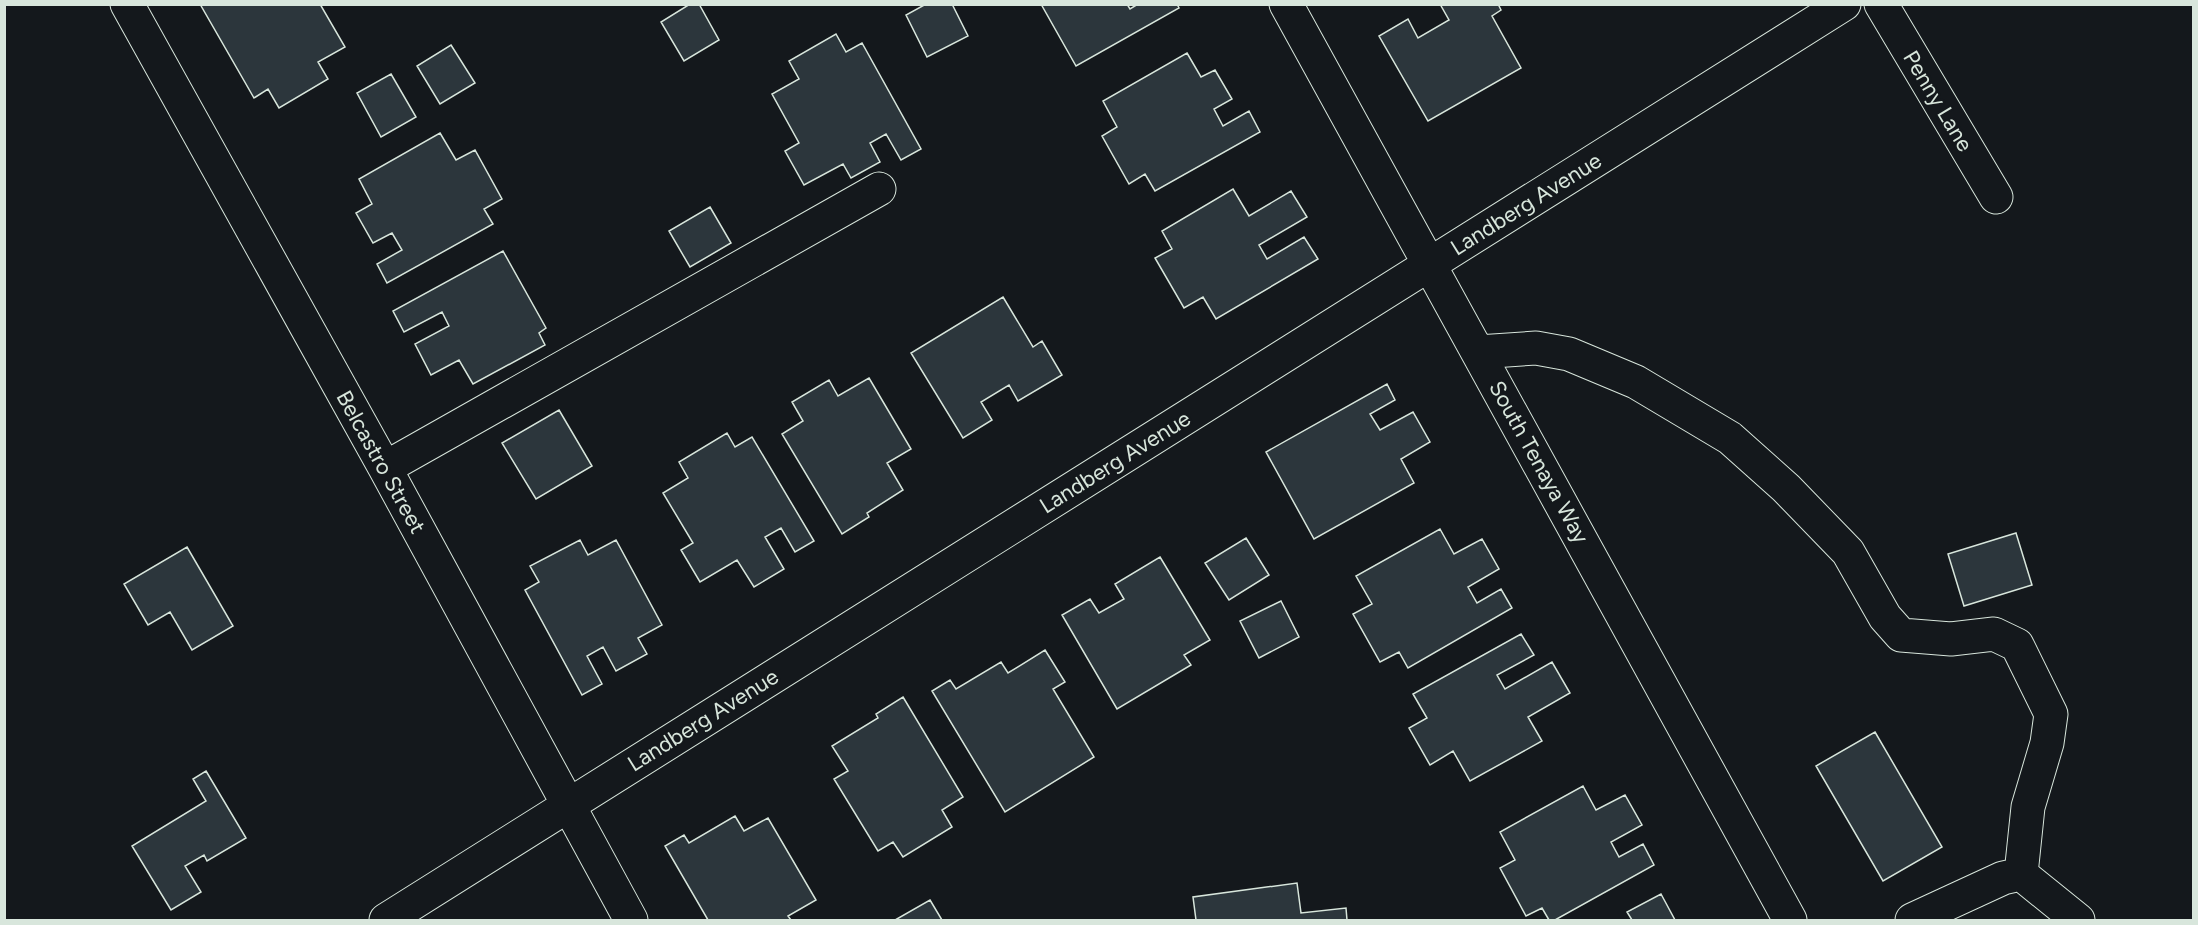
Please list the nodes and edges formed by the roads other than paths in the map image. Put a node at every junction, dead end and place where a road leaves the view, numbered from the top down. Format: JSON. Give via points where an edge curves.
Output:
{"nodes":[{"id":1,"x":127,"y":4,"type":"edge"},
{"id":2,"x":1287,"y":4,"type":"edge"},
{"id":3,"x":1844,"y":4,"type":"edge"},
{"id":4,"x":1881,"y":4,"type":"edge"},
{"id":5,"x":879,"y":189,"type":"dead end"},
{"id":6,"x":1996,"y":197,"type":"dead end"},
{"id":7,"x":1430,"y":264,"type":"junction"},
{"id":8,"x":1478,"y":351,"type":"junction"},
{"id":9,"x":385,"y":468,"type":"junction"},
{"id":10,"x":567,"y":806,"type":"junction"},
{"id":11,"x":2021,"y":874,"type":"junction"},
{"id":12,"x":386,"y":921,"type":"edge"},
{"id":13,"x":631,"y":921,"type":"edge"},
{"id":14,"x":1790,"y":921,"type":"edge"},
{"id":15,"x":1912,"y":921,"type":"edge"},
{"id":16,"x":2078,"y":921,"type":"edge"}],
"edges":[{"from":1,"to":9,"type":"street","name":"Belcastro Street"},
{"from":2,"to":7,"type":"street","name":"South Tenaya Way"},
{"from":3,"to":7,"type":"street","name":"Landberg Avenue"},
{"from":4,"to":6,"type":"street","name":"Penny Lane"},
{"from":5,"to":9,"type":"street"},
{"from":7,"to":8,"type":"street","name":"South Tenaya Way"},
{"from":7,"to":10,"type":"street","name":"Landberg Avenue"},
{"from":8,"to":11,"type":"street","via":[[1536,348],[1569,354],[1636,382],[1730,438],[1786,488],[1848,552],[1901,636],[1951,639],[1994,634],[2017,645],[2051,714],[2047,743],[2028,807]]},
{"from":8,"to":14,"type":"street","name":"South Tenaya Way"},
{"from":9,"to":10,"type":"street","name":"Belcastro Street"},
{"from":10,"to":12,"type":"street","name":"Landberg Avenue"},
{"from":10,"to":13,"type":"street","name":"Belcastro Street"},
{"from":11,"to":15,"type":"street","via":[[2003,878]]},
{"from":11,"to":16,"type":"street"}]}
